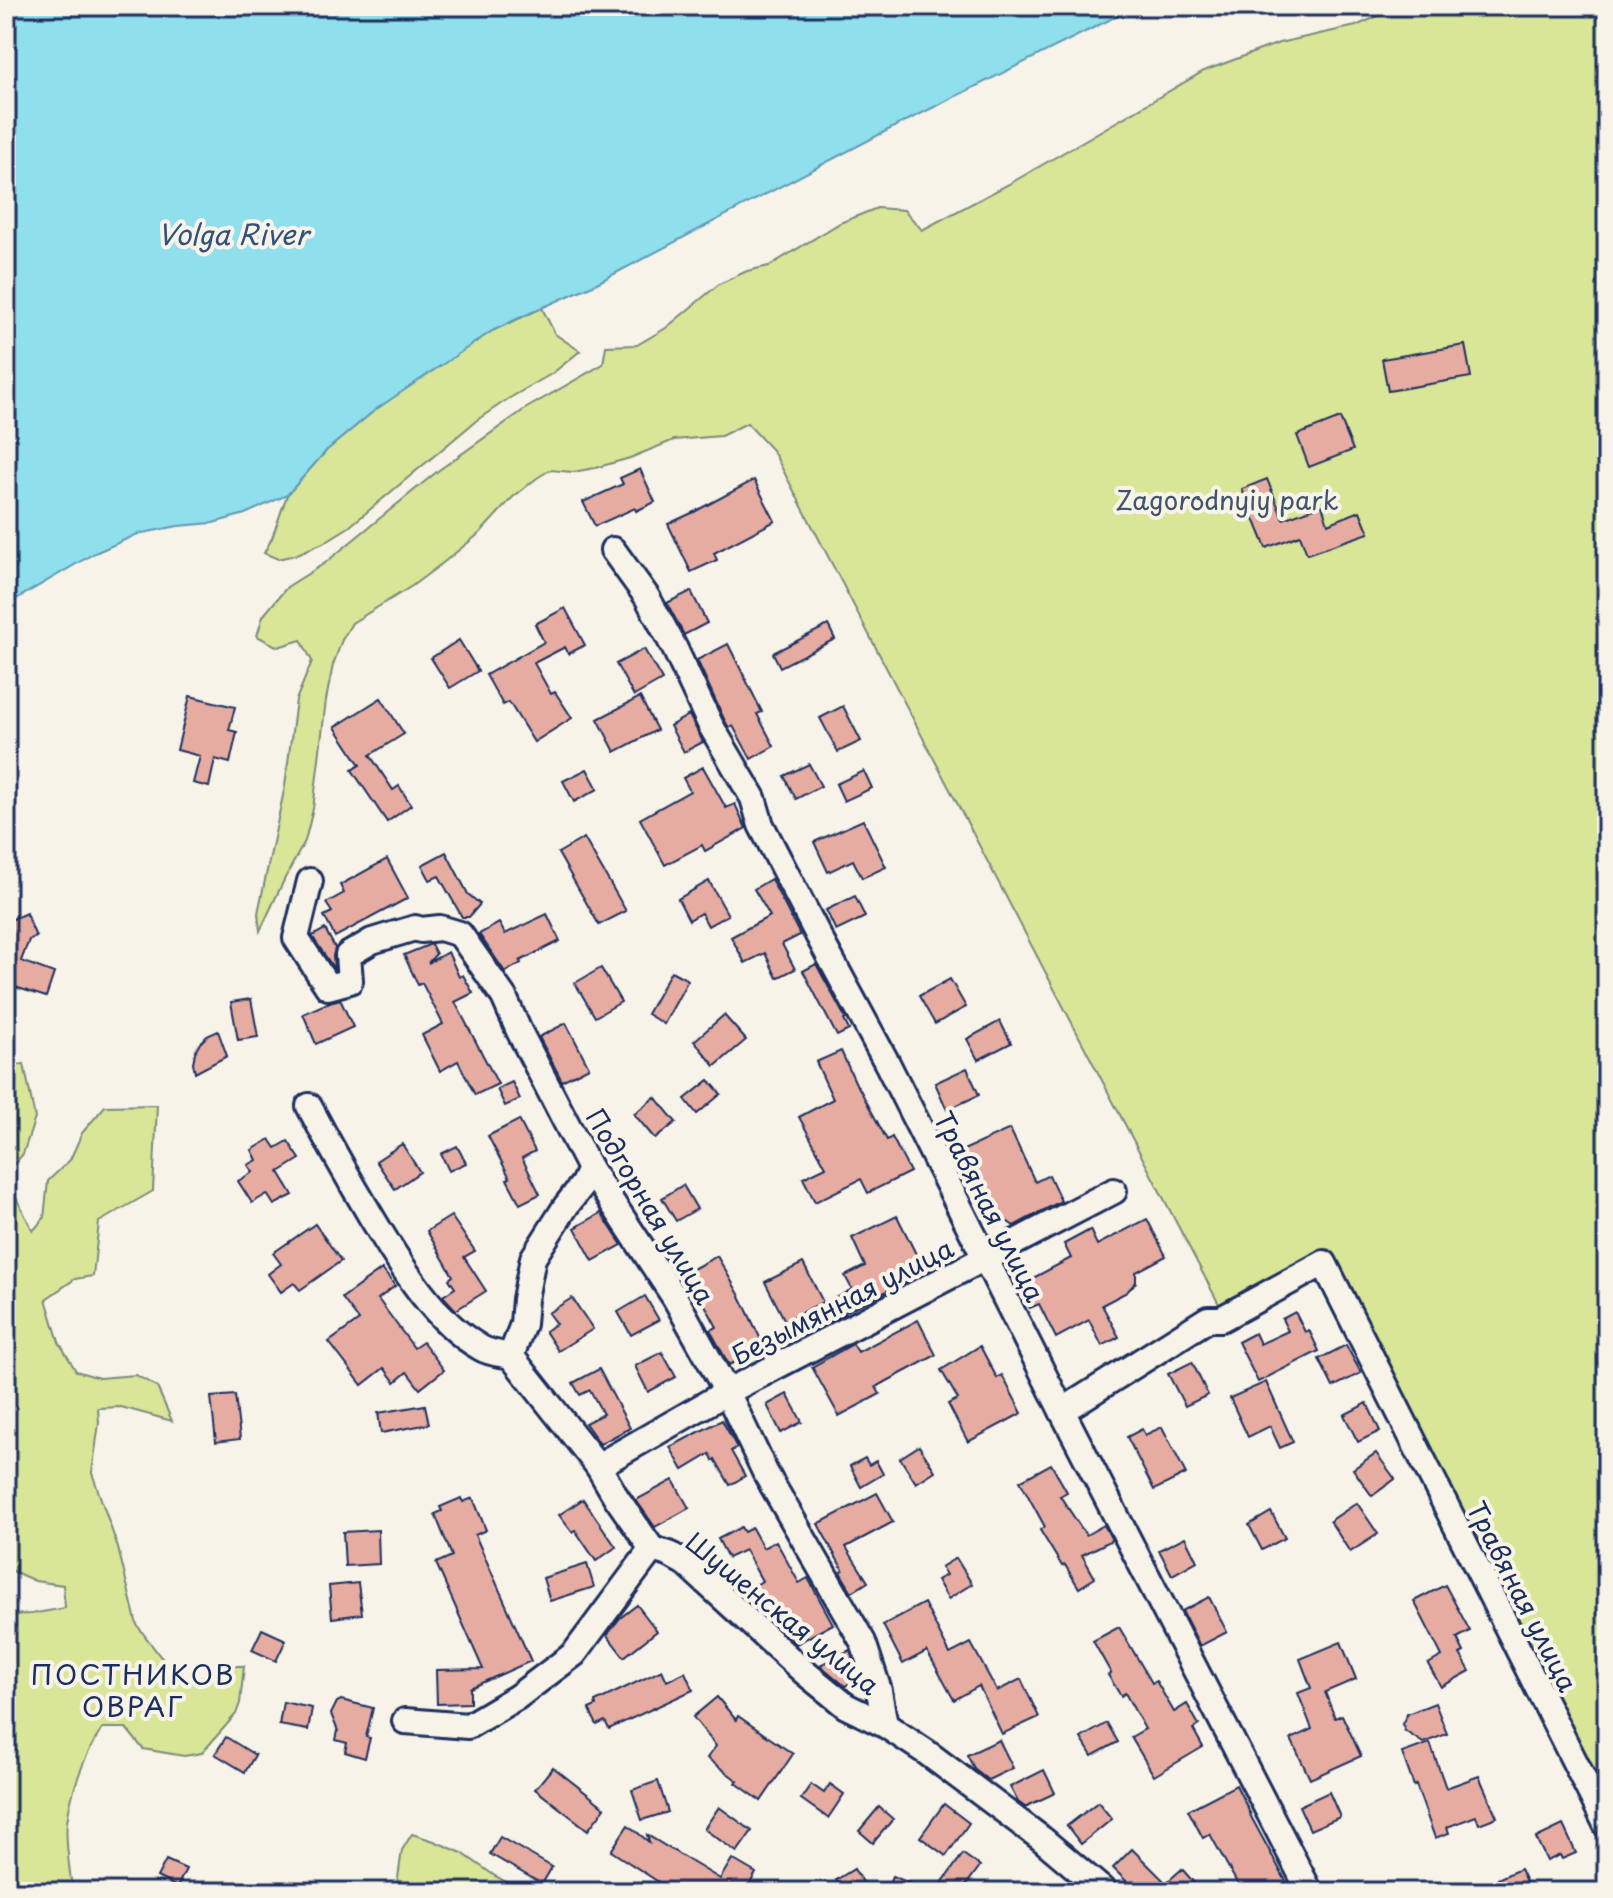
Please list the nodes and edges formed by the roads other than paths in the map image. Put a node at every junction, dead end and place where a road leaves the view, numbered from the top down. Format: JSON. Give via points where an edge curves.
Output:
{"nodes":[{"id":1,"x":613,"y":550,"type":"dead end"},
{"id":2,"x":310,"y":881,"type":"dead end"},
{"id":3,"x":309,"y":1106,"type":"dead end"},
{"id":4,"x":590,"y":1169,"type":"junction"},
{"id":5,"x":1114,"y":1191,"type":"dead end"},
{"id":6,"x":987,"y":1258,"type":"junction"},
{"id":7,"x":511,"y":1356,"type":"junction"},
{"id":8,"x":727,"y":1392,"type":"junction"},
{"id":9,"x":1062,"y":1411,"type":"junction"},
{"id":10,"x":598,"y":1466,"type":"junction"},
{"id":11,"x":652,"y":1549,"type":"junction"},
{"id":12,"x":405,"y":1721,"type":"dead end"},
{"id":13,"x":885,"y":1725,"type":"junction"},
{"id":14,"x":1607,"y":1826,"type":"edge"},
{"id":15,"x":1105,"y":1892,"type":"edge"},
{"id":16,"x":1310,"y":1892,"type":"edge"}],
"edges":[{"from":1,"to":6,"type":"street","name":"Травяная улица","via":[[675,649]]},
{"from":2,"to":4,"type":"street","name":"Подгорная улица","via":[[296,938],[328,987],[350,981],[348,955],[372,941],[415,928],[460,934],[504,997]]},
{"from":3,"to":7,"type":"street","via":[[420,1291],[448,1323],[483,1350]]},
{"from":4,"to":7,"type":"street","via":[[533,1258],[523,1324]]},
{"from":4,"to":8,"type":"street","name":"Подгорная улица","via":[[675,1298]]},
{"from":5,"to":6,"type":"street","name":"Безымянная улица"},
{"from":6,"to":8,"type":"street","name":"Безымянная улица"},
{"from":6,"to":9,"type":"street","name":"Травяная улица"},
{"from":7,"to":10,"type":"street","name":"Шушенская улица"},
{"from":8,"to":10,"type":"street","name":"Безымянная улица"},
{"from":8,"to":13,"type":"street","name":"Подгорная улица","via":[[765,1472],[863,1642]]},
{"from":9,"to":14,"type":"street","name":"Травяная улица","via":[[1208,1319],[1221,1319],[1324,1263]]},
{"from":9,"to":16,"type":"street","name":"Травяная улица"},
{"from":10,"to":11,"type":"street","name":"Шушенская улица"},
{"from":11,"to":12,"type":"street","via":[[574,1654],[517,1697],[468,1726]]},
{"from":11,"to":13,"type":"street","name":"Шушенская улица","via":[[685,1563],[846,1706]]},
{"from":13,"to":15,"type":"street","name":"Шушенская улица","via":[[1031,1830]]}]}
